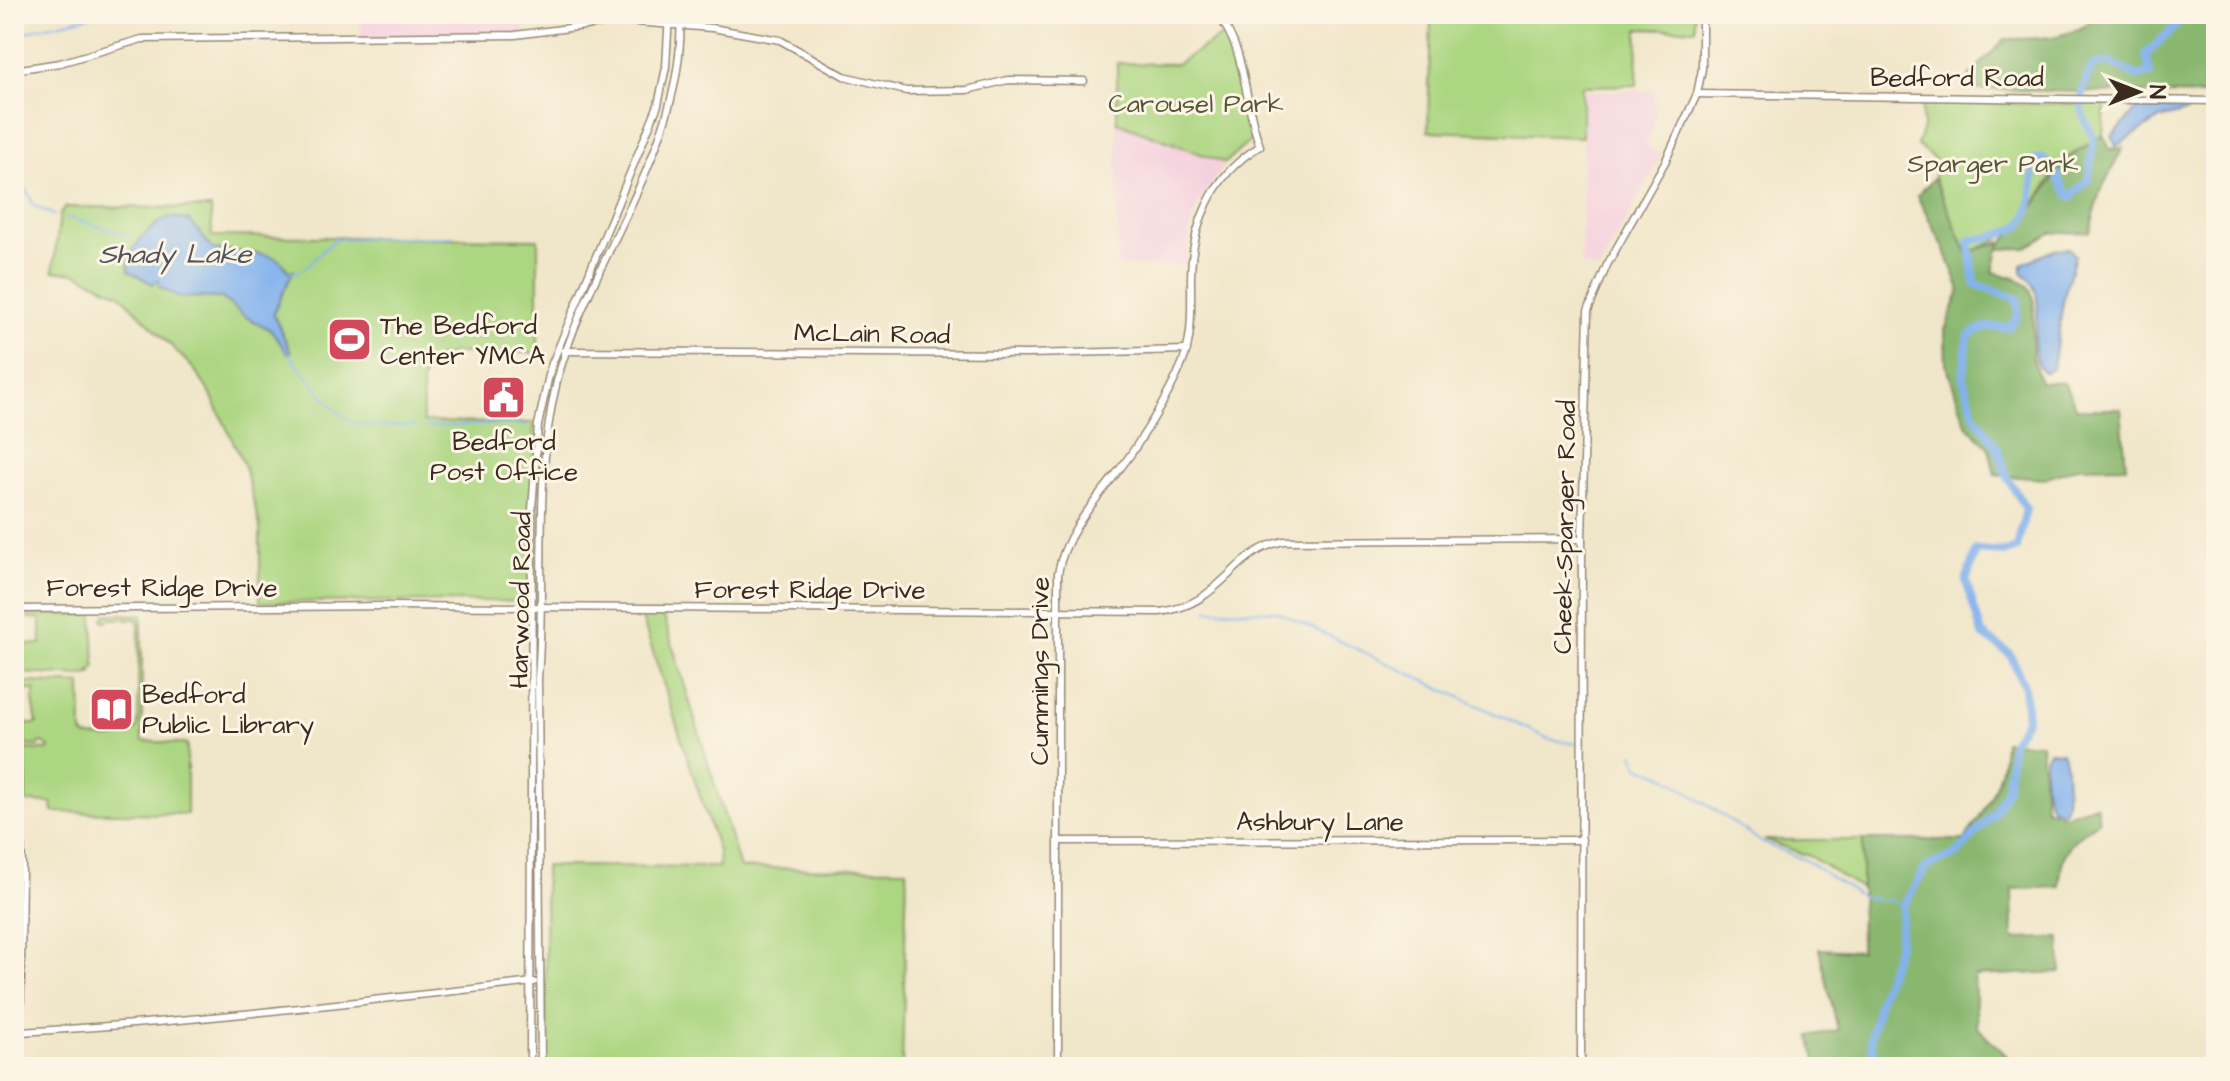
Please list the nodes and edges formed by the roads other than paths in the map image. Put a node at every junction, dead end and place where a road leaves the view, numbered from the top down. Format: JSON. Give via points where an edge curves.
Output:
{"nodes":[{"id":1,"x":669,"y":14,"type":"edge"},
{"id":2,"x":680,"y":14,"type":"edge"},
{"id":3,"x":1217,"y":14,"type":"edge"},
{"id":4,"x":1702,"y":14,"type":"edge"},
{"id":5,"x":670,"y":24,"type":"junction"},
{"id":6,"x":681,"y":25,"type":"junction"},
{"id":7,"x":14,"y":70,"type":"edge"},
{"id":8,"x":1084,"y":81,"type":"dead end"},
{"id":9,"x":1697,"y":94,"type":"junction"},
{"id":10,"x":2216,"y":101,"type":"edge"},
{"id":11,"x":567,"y":350,"type":"junction"},
{"id":12,"x":1187,"y":350,"type":"junction"},
{"id":13,"x":557,"y":352,"type":"junction"},
{"id":14,"x":1582,"y":539,"type":"junction"},
{"id":15,"x":532,"y":608,"type":"junction"},
{"id":16,"x":543,"y":608,"type":"junction"},
{"id":17,"x":14,"y":609,"type":"edge"},
{"id":18,"x":1058,"y":609,"type":"junction"},
{"id":19,"x":14,"y":676,"type":"edge"},
{"id":20,"x":1582,"y":840,"type":"junction"},
{"id":21,"x":1059,"y":841,"type":"junction"},
{"id":22,"x":541,"y":982,"type":"junction"},
{"id":23,"x":530,"y":983,"type":"junction"},
{"id":24,"x":20,"y":1032,"type":"junction"},
{"id":25,"x":20,"y":1067,"type":"edge"},
{"id":26,"x":530,"y":1067,"type":"edge"},
{"id":27,"x":541,"y":1067,"type":"edge"},
{"id":28,"x":1058,"y":1067,"type":"edge"},
{"id":29,"x":1581,"y":1067,"type":"edge"}],
"edges":[{"from":1,"to":5,"type":"main road","name":"Harwood Road"},
{"from":2,"to":6,"type":"main road","name":"Harwood Road"},
{"from":3,"to":12,"type":"main road","name":"Cummings Drive","via":[[1241,61],[1260,146],[1228,172],[1200,215],[1192,251]]},
{"from":4,"to":9,"type":"main road","name":"Cheek-Sparger Road"},
{"from":5,"to":6,"type":"main road"},
{"from":5,"to":7,"type":"main road","via":[[613,21],[515,35],[142,39],[60,63]]},
{"from":5,"to":13,"type":"main road","name":"Harwood Road","via":[[654,117]]},
{"from":6,"to":8,"type":"main road","via":[[780,40],[837,73],[876,87],[967,90],[1008,80]]},
{"from":6,"to":11,"type":"main road","name":"Harwood Road","via":[[675,82],[664,120]]},
{"from":9,"to":10,"type":"main road","name":"Bedford Road"},
{"from":9,"to":14,"type":"main road","name":"Cheek-Sparger Road","via":[[1588,311]]},
{"from":11,"to":12,"type":"main road","name":"McLain Road"},
{"from":11,"to":13,"type":"main road","name":"McLain Road"},
{"from":11,"to":16,"type":"main road","name":"Harwood Road","via":[[546,443]]},
{"from":12,"to":18,"type":"main road","name":"Cummings Drive","via":[[1131,453],[1064,551]]},
{"from":13,"to":15,"type":"main road","name":"Harwood Road","via":[[534,453]]},
{"from":14,"to":18,"type":"main road","name":"Forest Ridge Drive","via":[[1295,539],[1258,551],[1191,606],[1160,612]]},
{"from":14,"to":20,"type":"main road","name":"Cheek-Sparger Road"},
{"from":15,"to":16,"type":"main road","name":"Forest Ridge Drive"},
{"from":15,"to":17,"type":"main road","name":"Forest Ridge Drive"},
{"from":15,"to":23,"type":"main road","name":"Harwood Road"},
{"from":16,"to":18,"type":"main road","name":"Forest Ridge Drive"},
{"from":16,"to":22,"type":"main road","name":"Harwood Road","via":[[538,724]]},
{"from":18,"to":21,"type":"main road","name":"Cummings Drive"},
{"from":19,"to":24,"type":"main road","via":[[22,865]]},
{"from":20,"to":21,"type":"main road","name":"Ashbury Lane"},
{"from":20,"to":29,"type":"main road","name":"Cheek-Sparger Road"},
{"from":21,"to":28,"type":"main road","name":"Cummings Drive"},
{"from":22,"to":23,"type":"main road"},
{"from":22,"to":27,"type":"main road","name":"Harwood Road"},
{"from":23,"to":24,"type":"main road","via":[[282,1013]]},
{"from":23,"to":26,"type":"main road","name":"Harwood Road"},
{"from":24,"to":25,"type":"main road"}]}
